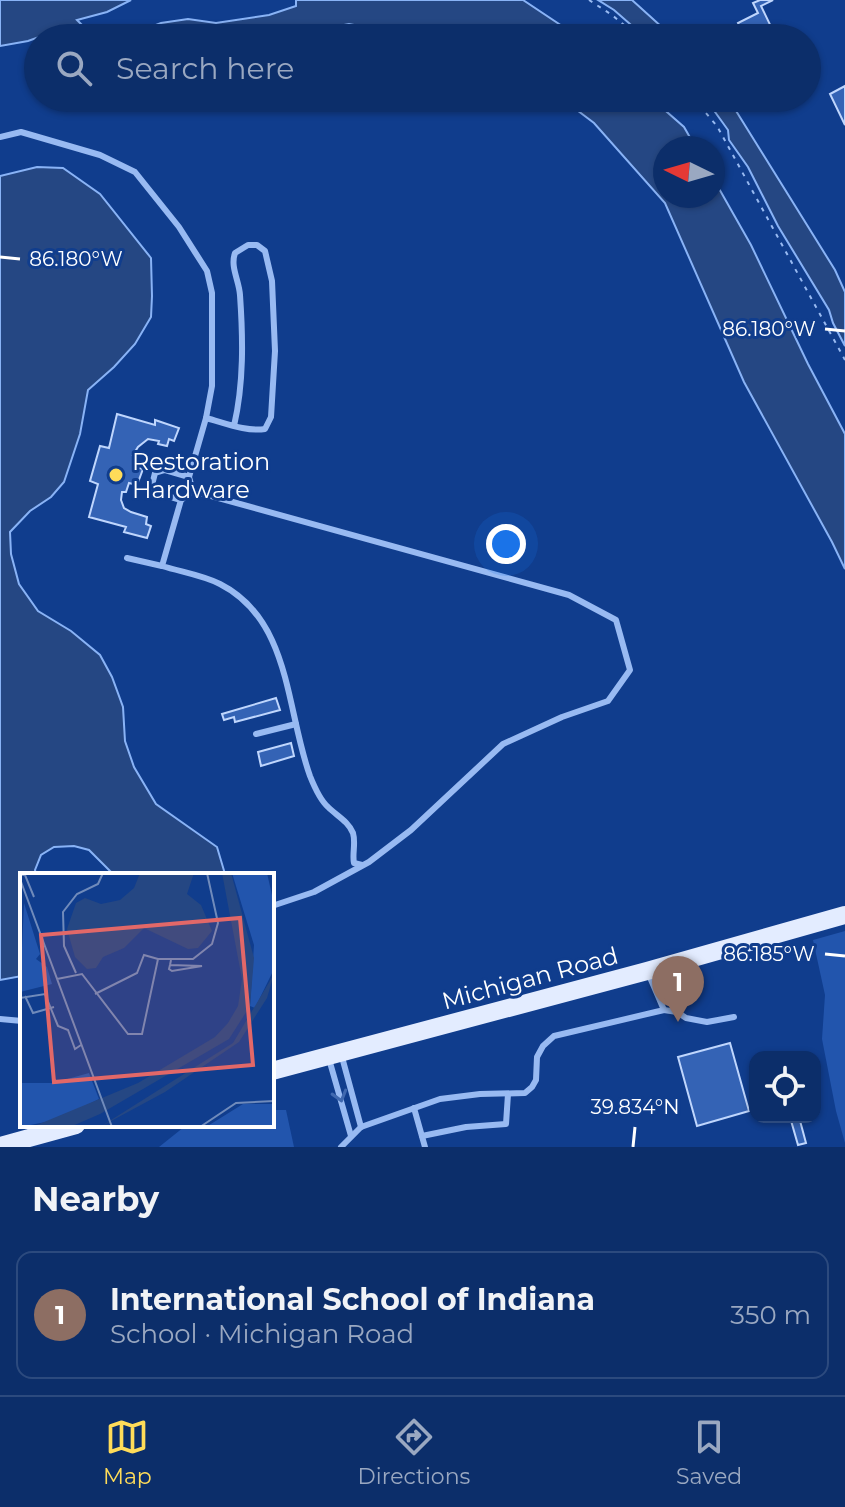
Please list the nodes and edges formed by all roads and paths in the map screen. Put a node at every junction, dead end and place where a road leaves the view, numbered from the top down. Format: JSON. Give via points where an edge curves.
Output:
{"nodes":[{"id":1,"x":589,"y":0,"type":"edge"},
{"id":2,"x":623,"y":24,"type":"edge"},
{"id":3,"x":705,"y":112,"type":"edge"},
{"id":4,"x":0,"y":137,"type":"edge"},
{"id":5,"x":845,"y":360,"type":"edge"},
{"id":6,"x":206,"y":418,"type":"junction"},
{"id":7,"x":234,"y":426,"type":"junction"},
{"id":8,"x":189,"y":477,"type":"junction"},
{"id":9,"x":193,"y":491,"type":"junction"},
{"id":10,"x":181,"y":500,"type":"junction"},
{"id":11,"x":127,"y":558,"type":"dead end"},
{"id":12,"x":162,"y":566,"type":"junction"},
{"id":13,"x":296,"y":724,"type":"junction"},
{"id":14,"x":256,"y":734,"type":"dead end"},
{"id":15,"x":352,"y":859,"type":"junction"},
{"id":16,"x":363,"y":865,"type":"junction"},
{"id":17,"x":341,"y":877,"type":"junction"},
{"id":18,"x":274,"y":905,"type":"edge"},
{"id":19,"x":845,"y":915,"type":"edge"},
{"id":20,"x":656,"y":968,"type":"junction"},
{"id":21,"x":664,"y":1010,"type":"junction"},
{"id":22,"x":677,"y":1012,"type":"junction"},
{"id":23,"x":734,"y":1017,"type":"dead end"},
{"id":24,"x":0,"y":1019,"type":"edge"},
{"id":25,"x":20,"y":1021,"type":"edge"},
{"id":26,"x":335,"y":1054,"type":"junction"},
{"id":27,"x":274,"y":1070,"type":"edge"},
{"id":28,"x":508,"y":1094,"type":"junction"},
{"id":29,"x":414,"y":1108,"type":"junction"},
{"id":30,"x":69,"y":1127,"type":"edge"},
{"id":31,"x":361,"y":1127,"type":"junction"},
{"id":32,"x":351,"y":1136,"type":"junction"},
{"id":33,"x":422,"y":1136,"type":"junction"},
{"id":34,"x":0,"y":1146,"type":"edge"},
{"id":35,"x":341,"y":1147,"type":"edge"},
{"id":36,"x":425,"y":1147,"type":"edge"}],
"edges":[{"from":1,"to":2,"type":"path"},
{"from":3,"to":5,"type":"path"},
{"from":4,"to":6,"type":"lane","via":[[21,132],[100,155],[135,172],[179,227],[207,271],[212,293],[212,386]]},
{"from":6,"to":7,"type":"lane"},
{"from":6,"to":8,"type":"lane"},
{"from":7,"to":7,"type":"lane","via":[[265,429],[271,417],[272,281],[265,251],[257,245],[235,253],[232,261],[242,330]]},
{"from":8,"to":9,"type":"lane"},
{"from":8,"to":10,"type":"lane","via":[[165,470],[155,473],[154,492]]},
{"from":9,"to":10,"type":"lane"},
{"from":9,"to":16,"type":"lane","via":[[569,595],[616,620],[630,670],[608,701],[503,744],[411,830]]},
{"from":10,"to":12,"type":"lane"},
{"from":11,"to":12,"type":"lane"},
{"from":12,"to":13,"type":"lane","via":[[232,590],[261,618],[278,652]]},
{"from":13,"to":14,"type":"lane"},
{"from":13,"to":15,"type":"lane","via":[[317,791],[353,834]]},
{"from":15,"to":16,"type":"lane"},
{"from":15,"to":17,"type":"lane"},
{"from":16,"to":17,"type":"lane"},
{"from":17,"to":18,"type":"lane"},
{"from":19,"to":20,"type":"main road","name":"Michigan Road"},
{"from":20,"to":21,"type":"lane"},
{"from":20,"to":22,"type":"lane"},
{"from":20,"to":26,"type":"main road","name":"Michigan Road"},
{"from":21,"to":22,"type":"lane"},
{"from":21,"to":28,"type":"lane","via":[[554,1036],[537,1057],[532,1087]]},
{"from":22,"to":23,"type":"lane","via":[[707,1022]]},
{"from":24,"to":25,"type":"lane"},
{"from":26,"to":27,"type":"main road","name":"Michigan Road"},
{"from":26,"to":31,"type":"lane"},
{"from":26,"to":32,"type":"lane","one_way":true},
{"from":28,"to":29,"type":"lane","via":[[440,1099]]},
{"from":28,"to":33,"type":"lane","via":[[506,1124]]},
{"from":29,"to":31,"type":"lane"},
{"from":29,"to":33,"type":"lane"},
{"from":30,"to":34,"type":"main road"},
{"from":31,"to":32,"type":"lane"},
{"from":32,"to":35,"type":"lane"},
{"from":33,"to":36,"type":"lane"}]}
